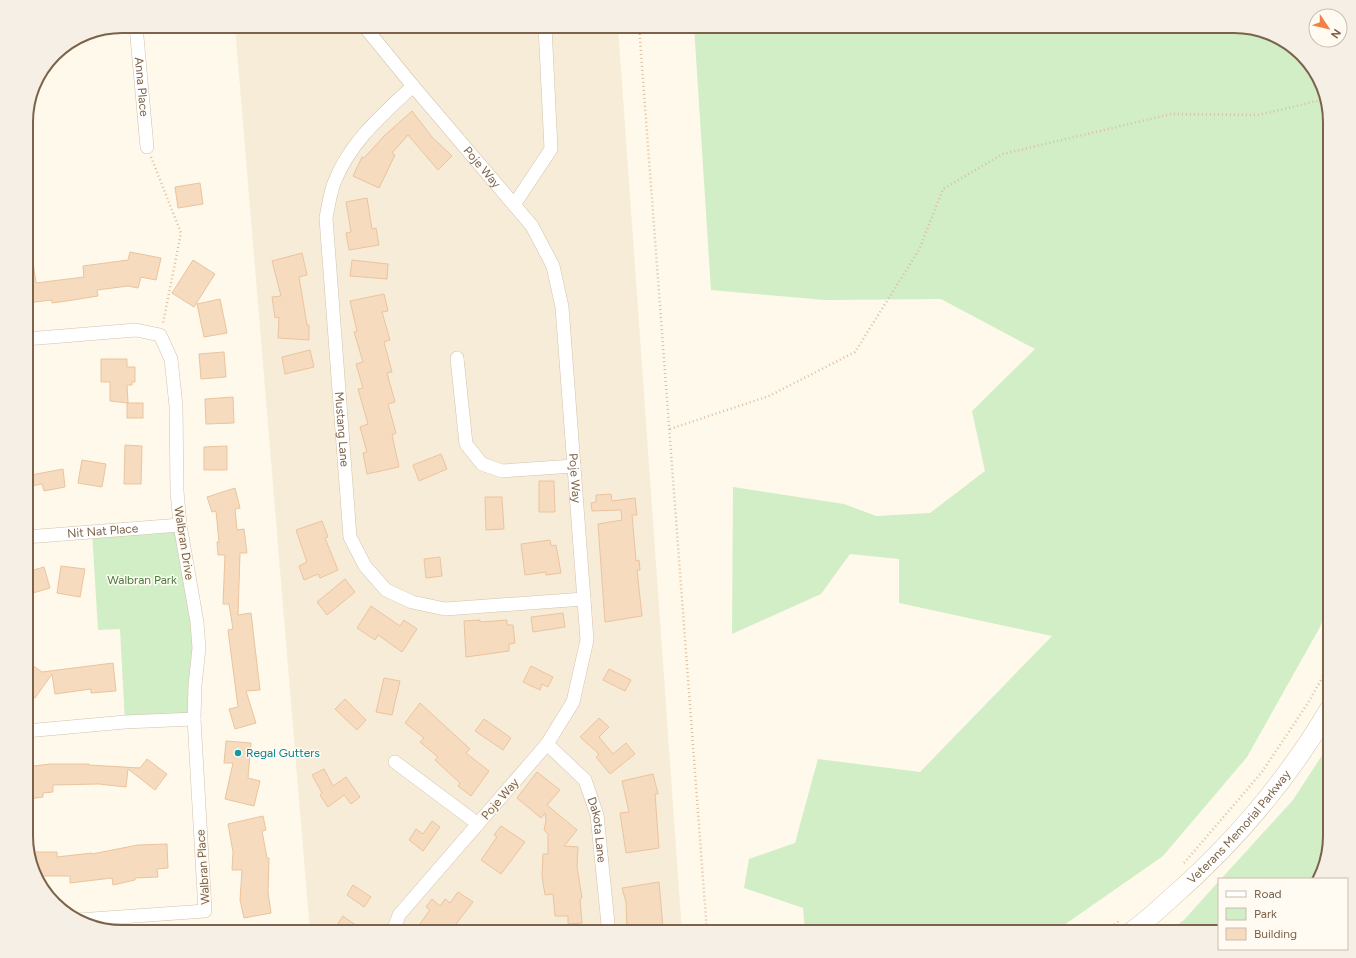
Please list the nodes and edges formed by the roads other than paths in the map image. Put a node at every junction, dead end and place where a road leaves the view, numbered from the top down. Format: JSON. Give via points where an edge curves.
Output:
{"nodes":[{"id":1,"x":137,"y":33,"type":"edge"},
{"id":2,"x":370,"y":33,"type":"edge"},
{"id":3,"x":545,"y":33,"type":"edge"},
{"id":4,"x":413,"y":86,"type":"junction"},
{"id":5,"x":146,"y":147,"type":"road end"},
{"id":6,"x":514,"y":205,"type":"junction"},
{"id":7,"x":33,"y":338,"type":"edge"},
{"id":8,"x":457,"y":358,"type":"dead end"},
{"id":9,"x":574,"y":466,"type":"junction"},
{"id":10,"x":180,"y":525,"type":"junction"},
{"id":11,"x":33,"y":536,"type":"edge"},
{"id":12,"x":584,"y":599,"type":"junction"},
{"id":13,"x":1323,"y":718,"type":"edge"},
{"id":14,"x":194,"y":719,"type":"junction"},
{"id":15,"x":33,"y":731,"type":"edge"},
{"id":16,"x":548,"y":744,"type":"junction"},
{"id":17,"x":395,"y":762,"type":"dead end"},
{"id":18,"x":478,"y":824,"type":"junction"},
{"id":19,"x":91,"y":919,"type":"edge"},
{"id":20,"x":395,"y":925,"type":"edge"},
{"id":21,"x":608,"y":925,"type":"edge"},
{"id":22,"x":1127,"y":925,"type":"edge"}],
"edges":[{"from":1,"to":5,"type":"street","name":"Anna Place"},
{"from":2,"to":4,"type":"street","name":"Poje Way"},
{"from":3,"to":6,"type":"street","via":[[550,149]]},
{"from":4,"to":6,"type":"street","name":"Poje Way"},
{"from":4,"to":12,"type":"street","name":"Mustang Lane","via":[[371,126],[346,156],[334,184],[326,218],[350,537],[365,566],[386,590],[412,602],[445,609]]},
{"from":6,"to":9,"type":"street","name":"Poje Way","via":[[532,226],[553,266],[562,307]]},
{"from":7,"to":10,"type":"street","name":"Walbran Drive","via":[[136,330],[160,335],[171,359],[176,406]]},
{"from":8,"to":9,"type":"street","via":[[466,444],[482,464],[502,471]]},
{"from":9,"to":12,"type":"street","name":"Poje Way"},
{"from":10,"to":11,"type":"street","name":"Nit Nat Place"},
{"from":10,"to":14,"type":"street","name":"Walbran Drive","via":[[199,648]]},
{"from":12,"to":16,"type":"street","name":"Poje Way","via":[[587,640],[573,702]]},
{"from":13,"to":22,"type":"main road","name":"Veterans Memorial Parkway","via":[[1288,771],[1245,825],[1194,877]]},
{"from":14,"to":15,"type":"street","via":[[125,722]]},
{"from":14,"to":19,"type":"street","name":"Walbran Place","via":[[205,911]]},
{"from":16,"to":18,"type":"street","name":"Poje Way"},
{"from":16,"to":21,"type":"street","name":"Dakota Lane","via":[[585,780],[598,815]]},
{"from":17,"to":18,"type":"street"},
{"from":18,"to":20,"type":"street","name":"Poje Way","via":[[399,915]]}]}
